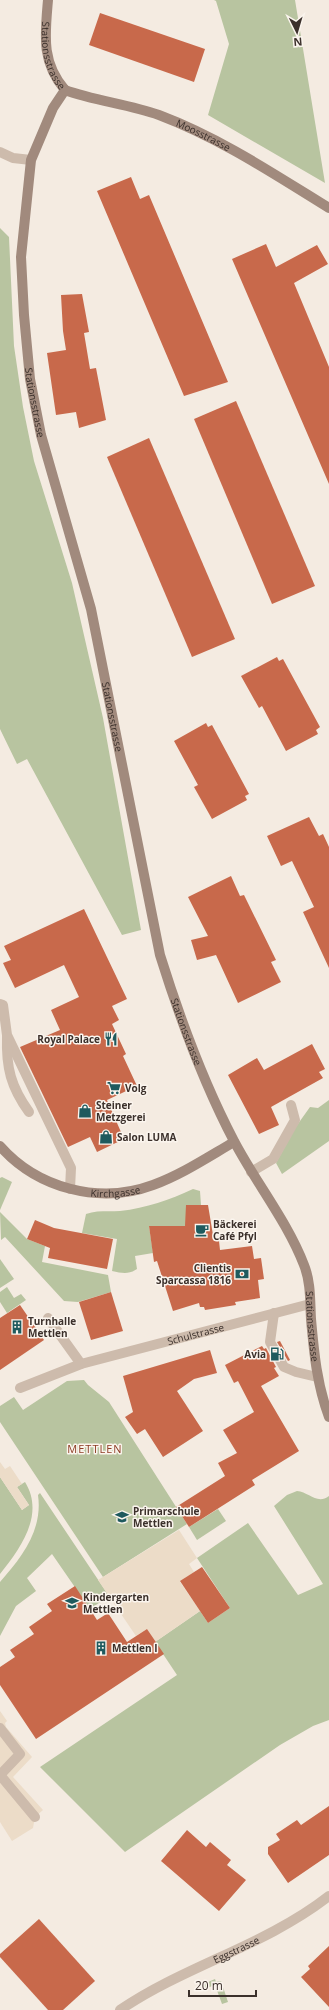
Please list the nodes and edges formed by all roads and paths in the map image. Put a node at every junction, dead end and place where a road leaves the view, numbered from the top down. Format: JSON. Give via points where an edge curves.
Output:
{"nodes":[{"id":1,"x":48,"y":0,"type":"edge"},
{"id":2,"x":65,"y":90,"type":"junction"},
{"id":3,"x":0,"y":152,"type":"edge"},
{"id":4,"x":32,"y":160,"type":"junction"},
{"id":5,"x":329,"y":208,"type":"edge"},
{"id":6,"x":0,"y":1004,"type":"edge"},
{"id":7,"x":7,"y":1035,"type":"junction"},
{"id":8,"x":290,"y":1105,"type":"dead end"},
{"id":9,"x":29,"y":1112,"type":"dead end"},
{"id":10,"x":234,"y":1142,"type":"junction"},
{"id":11,"x":0,"y":1146,"type":"edge"},
{"id":12,"x":251,"y":1172,"type":"junction"},
{"id":13,"x":70,"y":1190,"type":"junction"},
{"id":14,"x":310,"y":1304,"type":"junction"},
{"id":15,"x":274,"y":1313,"type":"junction"},
{"id":16,"x":48,"y":1318,"type":"dead end"},
{"id":17,"x":81,"y":1364,"type":"junction"},
{"id":18,"x":317,"y":1377,"type":"junction"},
{"id":19,"x":20,"y":1388,"type":"dead end"},
{"id":20,"x":329,"y":1417,"type":"edge"},
{"id":21,"x":0,"y":1728,"type":"edge"},
{"id":22,"x":35,"y":1817,"type":"dead end"},
{"id":23,"x":329,"y":1896,"type":"edge"},
{"id":24,"x":120,"y":2010,"type":"edge"}],
"edges":[{"from":1,"to":2,"type":"street","name":"Stationsstrasse","via":[[46,49],[49,66]]},
{"from":2,"to":4,"type":"street","name":"Stationsstrasse","via":[[53,108]]},
{"from":2,"to":5,"type":"street","name":"Moosstrasse","via":[[158,115],[194,131],[237,152]]},
{"from":3,"to":4,"type":"street","via":[[14,158]]},
{"from":4,"to":10,"type":"street","name":"Stationsstrasse","via":[[21,257],[30,379],[41,435],[91,609],[160,956],[176,1008],[213,1101]]},
{"from":6,"to":7,"type":"street","via":[[3,1005]]},
{"from":7,"to":9,"type":"street","via":[[6,1057],[9,1073],[21,1101]]},
{"from":7,"to":13,"type":"street","via":[[71,1168]]},
{"from":8,"to":12,"type":"street","via":[[295,1120],[273,1159]]},
{"from":10,"to":12,"type":"street","name":"Stationsstrasse"},
{"from":10,"to":13,"type":"street","name":"Kirchgasse","via":[[153,1185],[125,1192],[91,1193]]},
{"from":11,"to":13,"type":"street","name":"Kirchgasse","via":[[17,1163],[50,1183]]},
{"from":12,"to":14,"type":"street","name":"Stationsstrasse","via":[[302,1259],[308,1276]]},
{"from":14,"to":15,"type":"street","name":"Schulstrasse"},
{"from":14,"to":18,"type":"street","name":"Stationsstrasse"},
{"from":15,"to":17,"type":"street","name":"Schulstrasse","via":[[151,1348]]},
{"from":15,"to":18,"type":"street","via":[[270,1342],[284,1367]]},
{"from":16,"to":17,"type":"street"},
{"from":17,"to":19,"type":"street","name":"Schulstrasse"},
{"from":18,"to":20,"type":"street","name":"Stationsstrasse"},
{"from":21,"to":22,"type":"street","via":[[20,1754],[0,1775]]},
{"from":23,"to":24,"type":"street","name":"Eggstrasse","via":[[263,1938],[146,1992]]}]}
